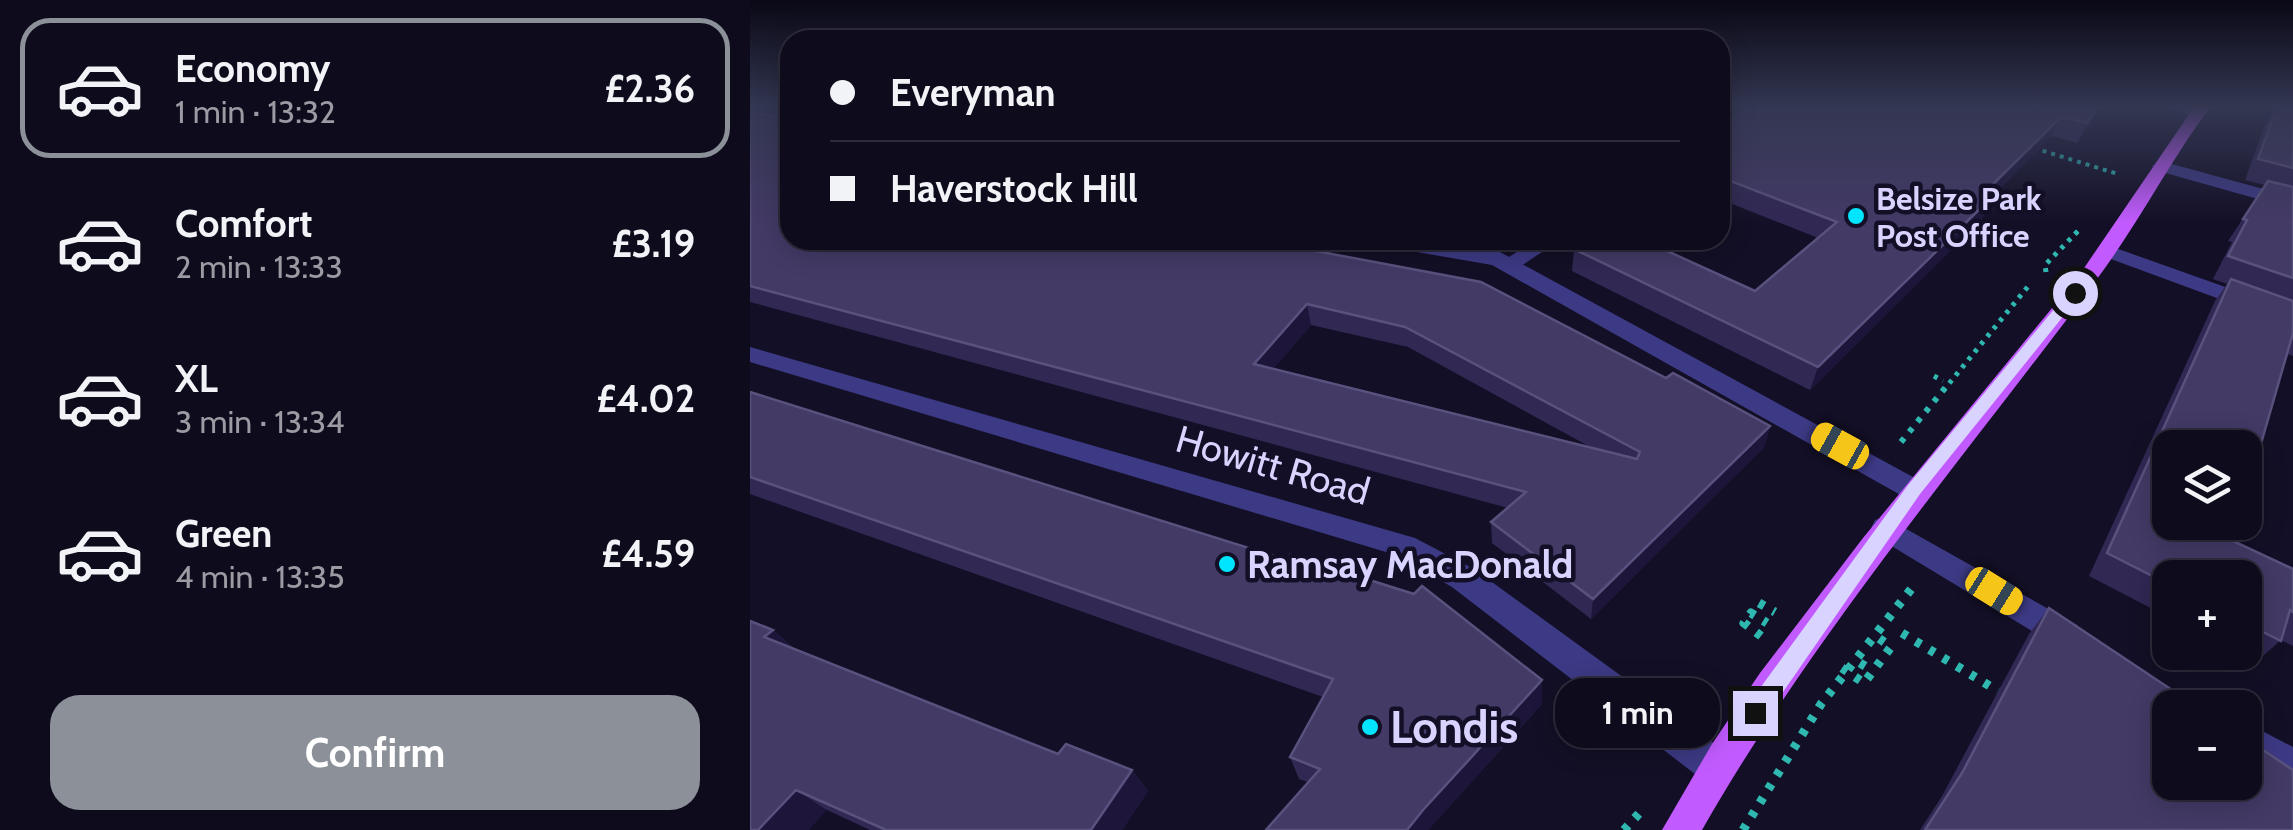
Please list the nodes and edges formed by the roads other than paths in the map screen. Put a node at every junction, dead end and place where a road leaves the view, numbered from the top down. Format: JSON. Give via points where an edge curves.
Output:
{"nodes":[{"id":1,"x":2175,"y":146,"type":"edge"},
{"id":2,"x":2161,"y":166,"type":"junction"},
{"id":3,"x":2293,"y":203,"type":"edge"},
{"id":4,"x":1436,"y":250,"type":"edge"},
{"id":5,"x":1484,"y":250,"type":"edge"},
{"id":6,"x":1534,"y":250,"type":"edge"},
{"id":7,"x":2108,"y":251,"type":"junction"},
{"id":8,"x":1511,"y":264,"type":"junction"},
{"id":9,"x":2293,"y":319,"type":"edge"},
{"id":10,"x":750,"y":354,"type":"edge"},
{"id":11,"x":1904,"y":484,"type":"junction"},
{"id":12,"x":1885,"y":528,"type":"junction"},
{"id":13,"x":2094,"y":651,"type":"edge"},
{"id":14,"x":2262,"y":749,"type":"edge"},
{"id":15,"x":2293,"y":767,"type":"edge"},
{"id":16,"x":1717,"y":768,"type":"junction"},
{"id":17,"x":1681,"y":830,"type":"edge"}],
"edges":[{"from":1,"to":2,"type":"main road"},
{"from":2,"to":3,"type":"street"},
{"from":2,"to":7,"type":"main road"},
{"from":4,"to":8,"type":"street"},
{"from":5,"to":8,"type":"street"},
{"from":6,"to":8,"type":"street"},
{"from":7,"to":9,"type":"street"},
{"from":7,"to":11,"type":"main road"},
{"from":8,"to":11,"type":"street"},
{"from":10,"to":16,"type":"street","name":"Howitt Road","via":[[1405,546],[1463,578]]},
{"from":11,"to":12,"type":"main road"},
{"from":12,"to":13,"type":"street"},
{"from":12,"to":16,"type":"main road"},
{"from":14,"to":15,"type":"street"},
{"from":16,"to":17,"type":"main road"}]}
